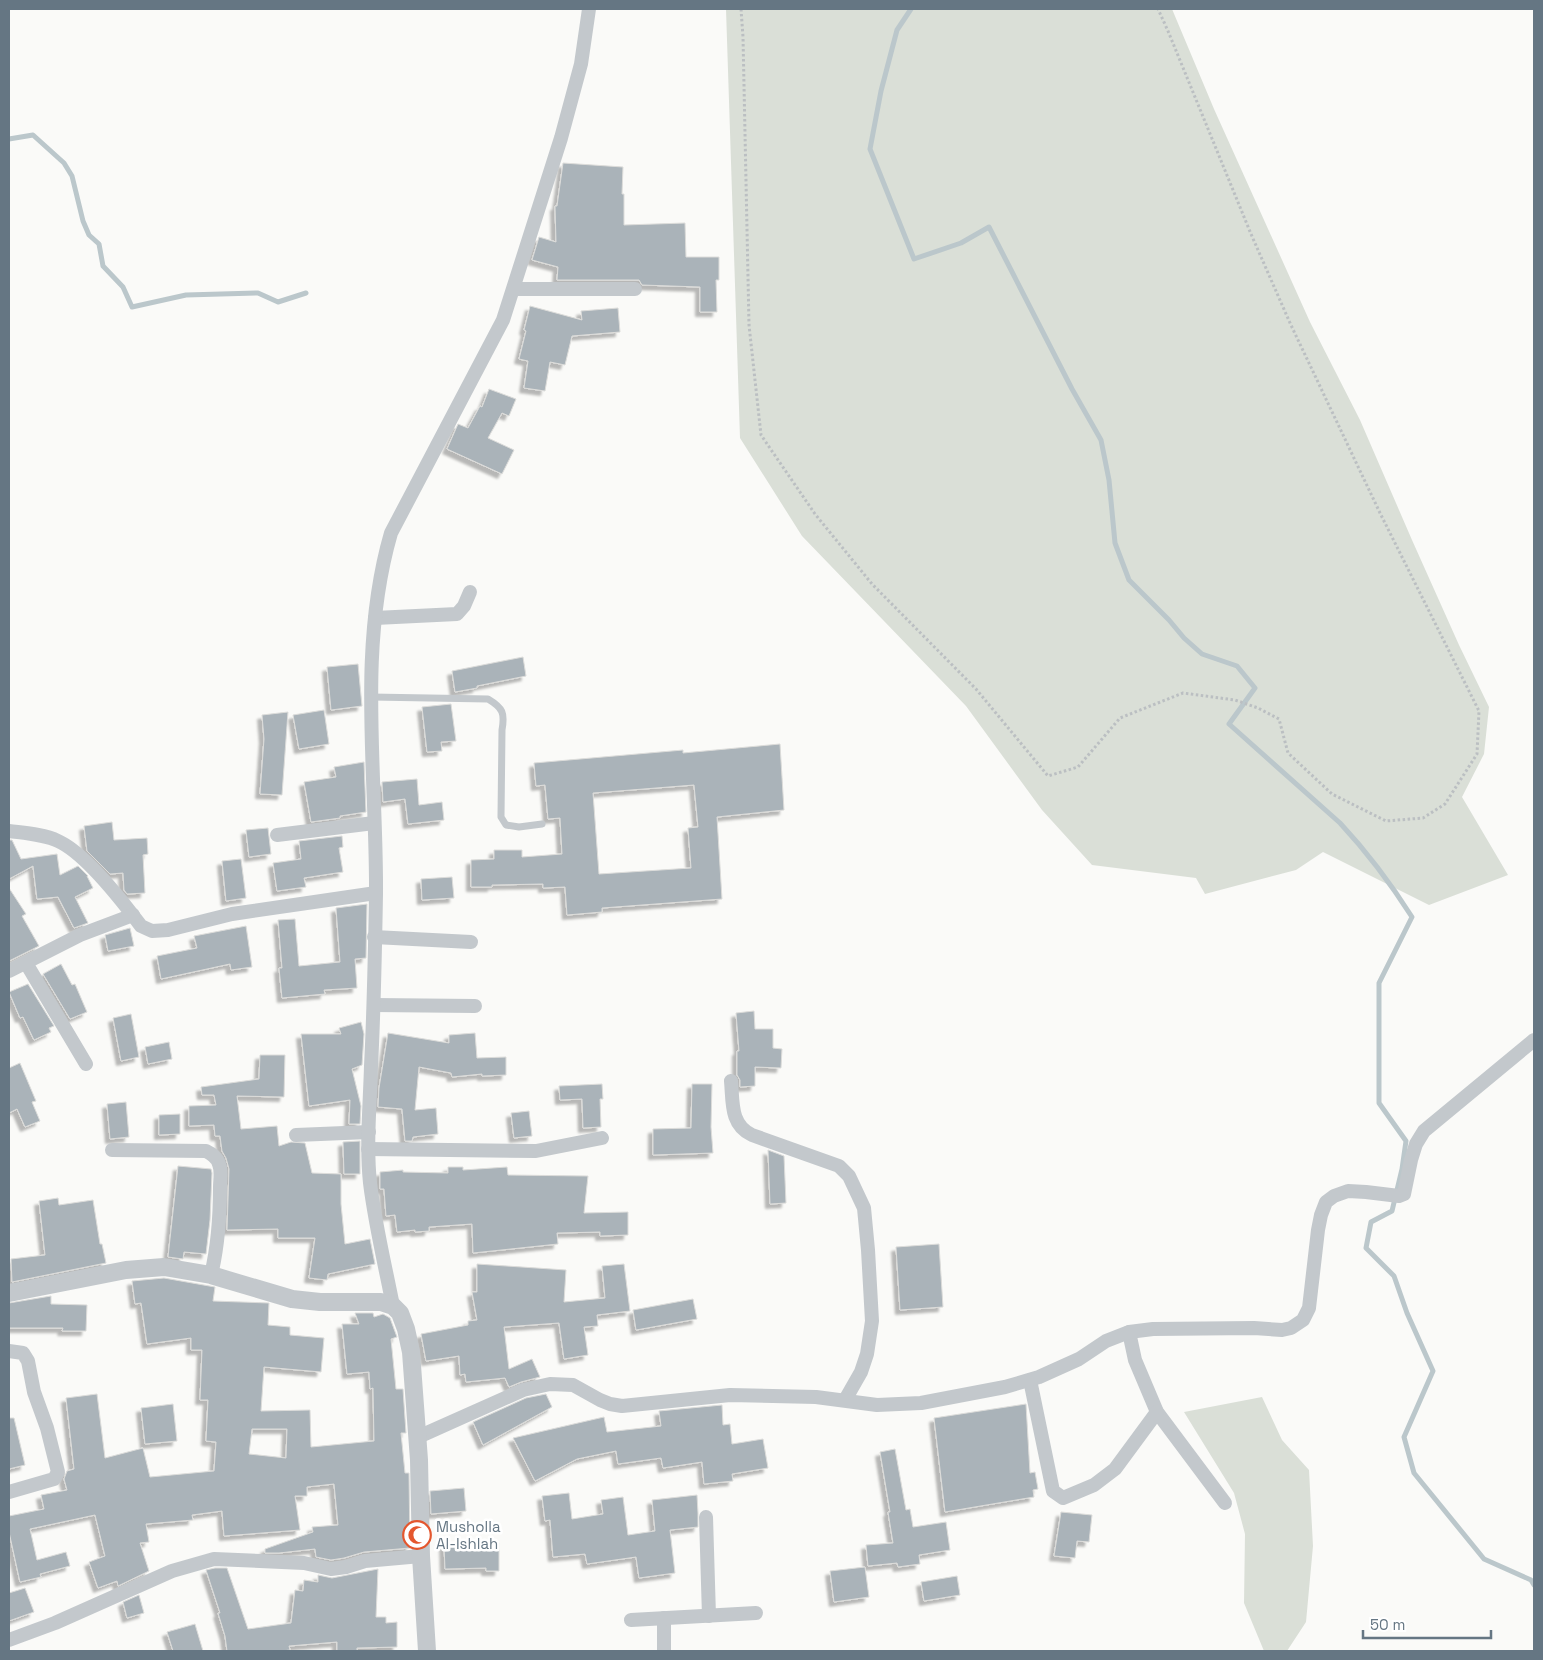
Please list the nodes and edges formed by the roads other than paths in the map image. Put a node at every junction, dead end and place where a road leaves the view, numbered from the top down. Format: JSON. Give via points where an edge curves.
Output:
{"nodes":[{"id":1,"x":589,"y":9,"type":"edge"},
{"id":2,"x":514,"y":289,"type":"junction"},
{"id":3,"x":635,"y":289,"type":"dead end"},
{"id":4,"x":470,"y":592,"type":"dead end"},
{"id":5,"x":375,"y":618,"type":"junction"},
{"id":6,"x":370,"y":697,"type":"junction"},
{"id":7,"x":374,"y":823,"type":"junction"},
{"id":8,"x":542,"y":824,"type":"dead end"},
{"id":9,"x":9,"y":831,"type":"edge"},
{"id":10,"x":277,"y":835,"type":"dead end"},
{"id":11,"x":376,"y":894,"type":"junction"},
{"id":12,"x":132,"y":914,"type":"junction"},
{"id":13,"x":374,"y":937,"type":"junction"},
{"id":14,"x":471,"y":942,"type":"dead end"},
{"id":15,"x":26,"y":963,"type":"junction"},
{"id":16,"x":9,"y":972,"type":"edge"},
{"id":17,"x":374,"y":1004,"type":"junction"},
{"id":18,"x":475,"y":1006,"type":"dead end"},
{"id":19,"x":1534,"y":1040,"type":"edge"},
{"id":20,"x":86,"y":1064,"type":"dead end"},
{"id":21,"x":731,"y":1081,"type":"dead end"},
{"id":22,"x":369,"y":1132,"type":"junction"},
{"id":23,"x":296,"y":1135,"type":"dead end"},
{"id":24,"x":602,"y":1138,"type":"dead end"},
{"id":25,"x":368,"y":1149,"type":"junction"},
{"id":26,"x":112,"y":1150,"type":"dead end"},
{"id":27,"x":211,"y":1275,"type":"junction"},
{"id":28,"x":9,"y":1293,"type":"edge"},
{"id":29,"x":393,"y":1306,"type":"junction"},
{"id":30,"x":1129,"y":1332,"type":"junction"},
{"id":31,"x":9,"y":1351,"type":"edge"},
{"id":32,"x":1030,"y":1380,"type":"junction"},
{"id":33,"x":845,"y":1400,"type":"junction"},
{"id":34,"x":1157,"y":1412,"type":"junction"},
{"id":35,"x":418,"y":1437,"type":"junction"},
{"id":36,"x":9,"y":1492,"type":"edge"},
{"id":37,"x":1225,"y":1503,"type":"dead end"},
{"id":38,"x":706,"y":1517,"type":"dead end"},
{"id":39,"x":421,"y":1556,"type":"junction"},
{"id":40,"x":756,"y":1613,"type":"dead end"},
{"id":41,"x":709,"y":1616,"type":"junction"},
{"id":42,"x":664,"y":1618,"type":"junction"},
{"id":43,"x":631,"y":1620,"type":"dead end"},
{"id":44,"x":9,"y":1640,"type":"edge"},
{"id":45,"x":427,"y":1651,"type":"edge"},
{"id":46,"x":664,"y":1651,"type":"edge"}],
"edges":[{"from":1,"to":2,"type":"street","via":[[581,64]]},
{"from":2,"to":3,"type":"street"},
{"from":2,"to":5,"type":"street","via":[[503,320],[391,533]]},
{"from":4,"to":5,"type":"street","via":[[457,614]]},
{"from":5,"to":6,"type":"street"},
{"from":6,"to":7,"type":"street"},
{"from":6,"to":8,"type":"lane","via":[[488,699],[497,704],[504,719],[501,817],[506,825]]},
{"from":7,"to":10,"type":"street"},
{"from":7,"to":11,"type":"street"},
{"from":9,"to":12,"type":"street","via":[[58,841],[85,860]]},
{"from":11,"to":12,"type":"street","via":[[232,914],[168,930],[152,931],[141,926]]},
{"from":11,"to":13,"type":"street"},
{"from":12,"to":15,"type":"street","via":[[80,935]]},
{"from":13,"to":14,"type":"street"},
{"from":13,"to":17,"type":"street"},
{"from":15,"to":16,"type":"street"},
{"from":15,"to":20,"type":"street"},
{"from":17,"to":18,"type":"street"},
{"from":17,"to":22,"type":"street"},
{"from":19,"to":30,"type":"street","via":[[1424,1130],[1411,1160],[1405,1193],[1399,1196],[1340,1193],[1324,1205],[1309,1308],[1300,1323],[1282,1330],[1153,1329]]},
{"from":21,"to":33,"type":"street","via":[[734,1115],[740,1127],[752,1135],[838,1166],[850,1176],[864,1208],[871,1296],[870,1339],[861,1372]]},
{"from":22,"to":23,"type":"street"},
{"from":22,"to":25,"type":"street"},
{"from":24,"to":25,"type":"street","via":[[536,1151]]},
{"from":25,"to":29,"type":"street","via":[[370,1183]]},
{"from":26,"to":27,"type":"street","via":[[206,1151],[217,1159],[220,1220]]},
{"from":27,"to":28,"type":"street","via":[[164,1267],[126,1270]]},
{"from":27,"to":29,"type":"street","via":[[292,1299],[381,1302]]},
{"from":29,"to":35,"type":"street","via":[[400,1313],[411,1352]]},
{"from":30,"to":32,"type":"street","via":[[1106,1341],[1079,1360]]},
{"from":30,"to":34,"type":"street","via":[[1135,1360]]},
{"from":31,"to":36,"type":"street","via":[[22,1353],[28,1360],[58,1472],[54,1479]]},
{"from":32,"to":33,"type":"street","via":[[921,1402],[877,1405]]},
{"from":32,"to":34,"type":"street","via":[[1053,1491],[1063,1498],[1094,1485],[1114,1469]]},
{"from":33,"to":35,"type":"street","via":[[816,1396],[730,1395],[622,1406],[600,1400],[573,1385],[550,1384],[522,1390]]},
{"from":34,"to":37,"type":"street"},
{"from":35,"to":39,"type":"street"},
{"from":38,"to":41,"type":"street"},
{"from":39,"to":44,"type":"street","via":[[365,1561],[331,1569],[304,1563],[214,1560],[172,1571]]},
{"from":39,"to":45,"type":"street"},
{"from":40,"to":41,"type":"street"},
{"from":41,"to":42,"type":"street"},
{"from":42,"to":43,"type":"street"},
{"from":42,"to":46,"type":"street"}]}
